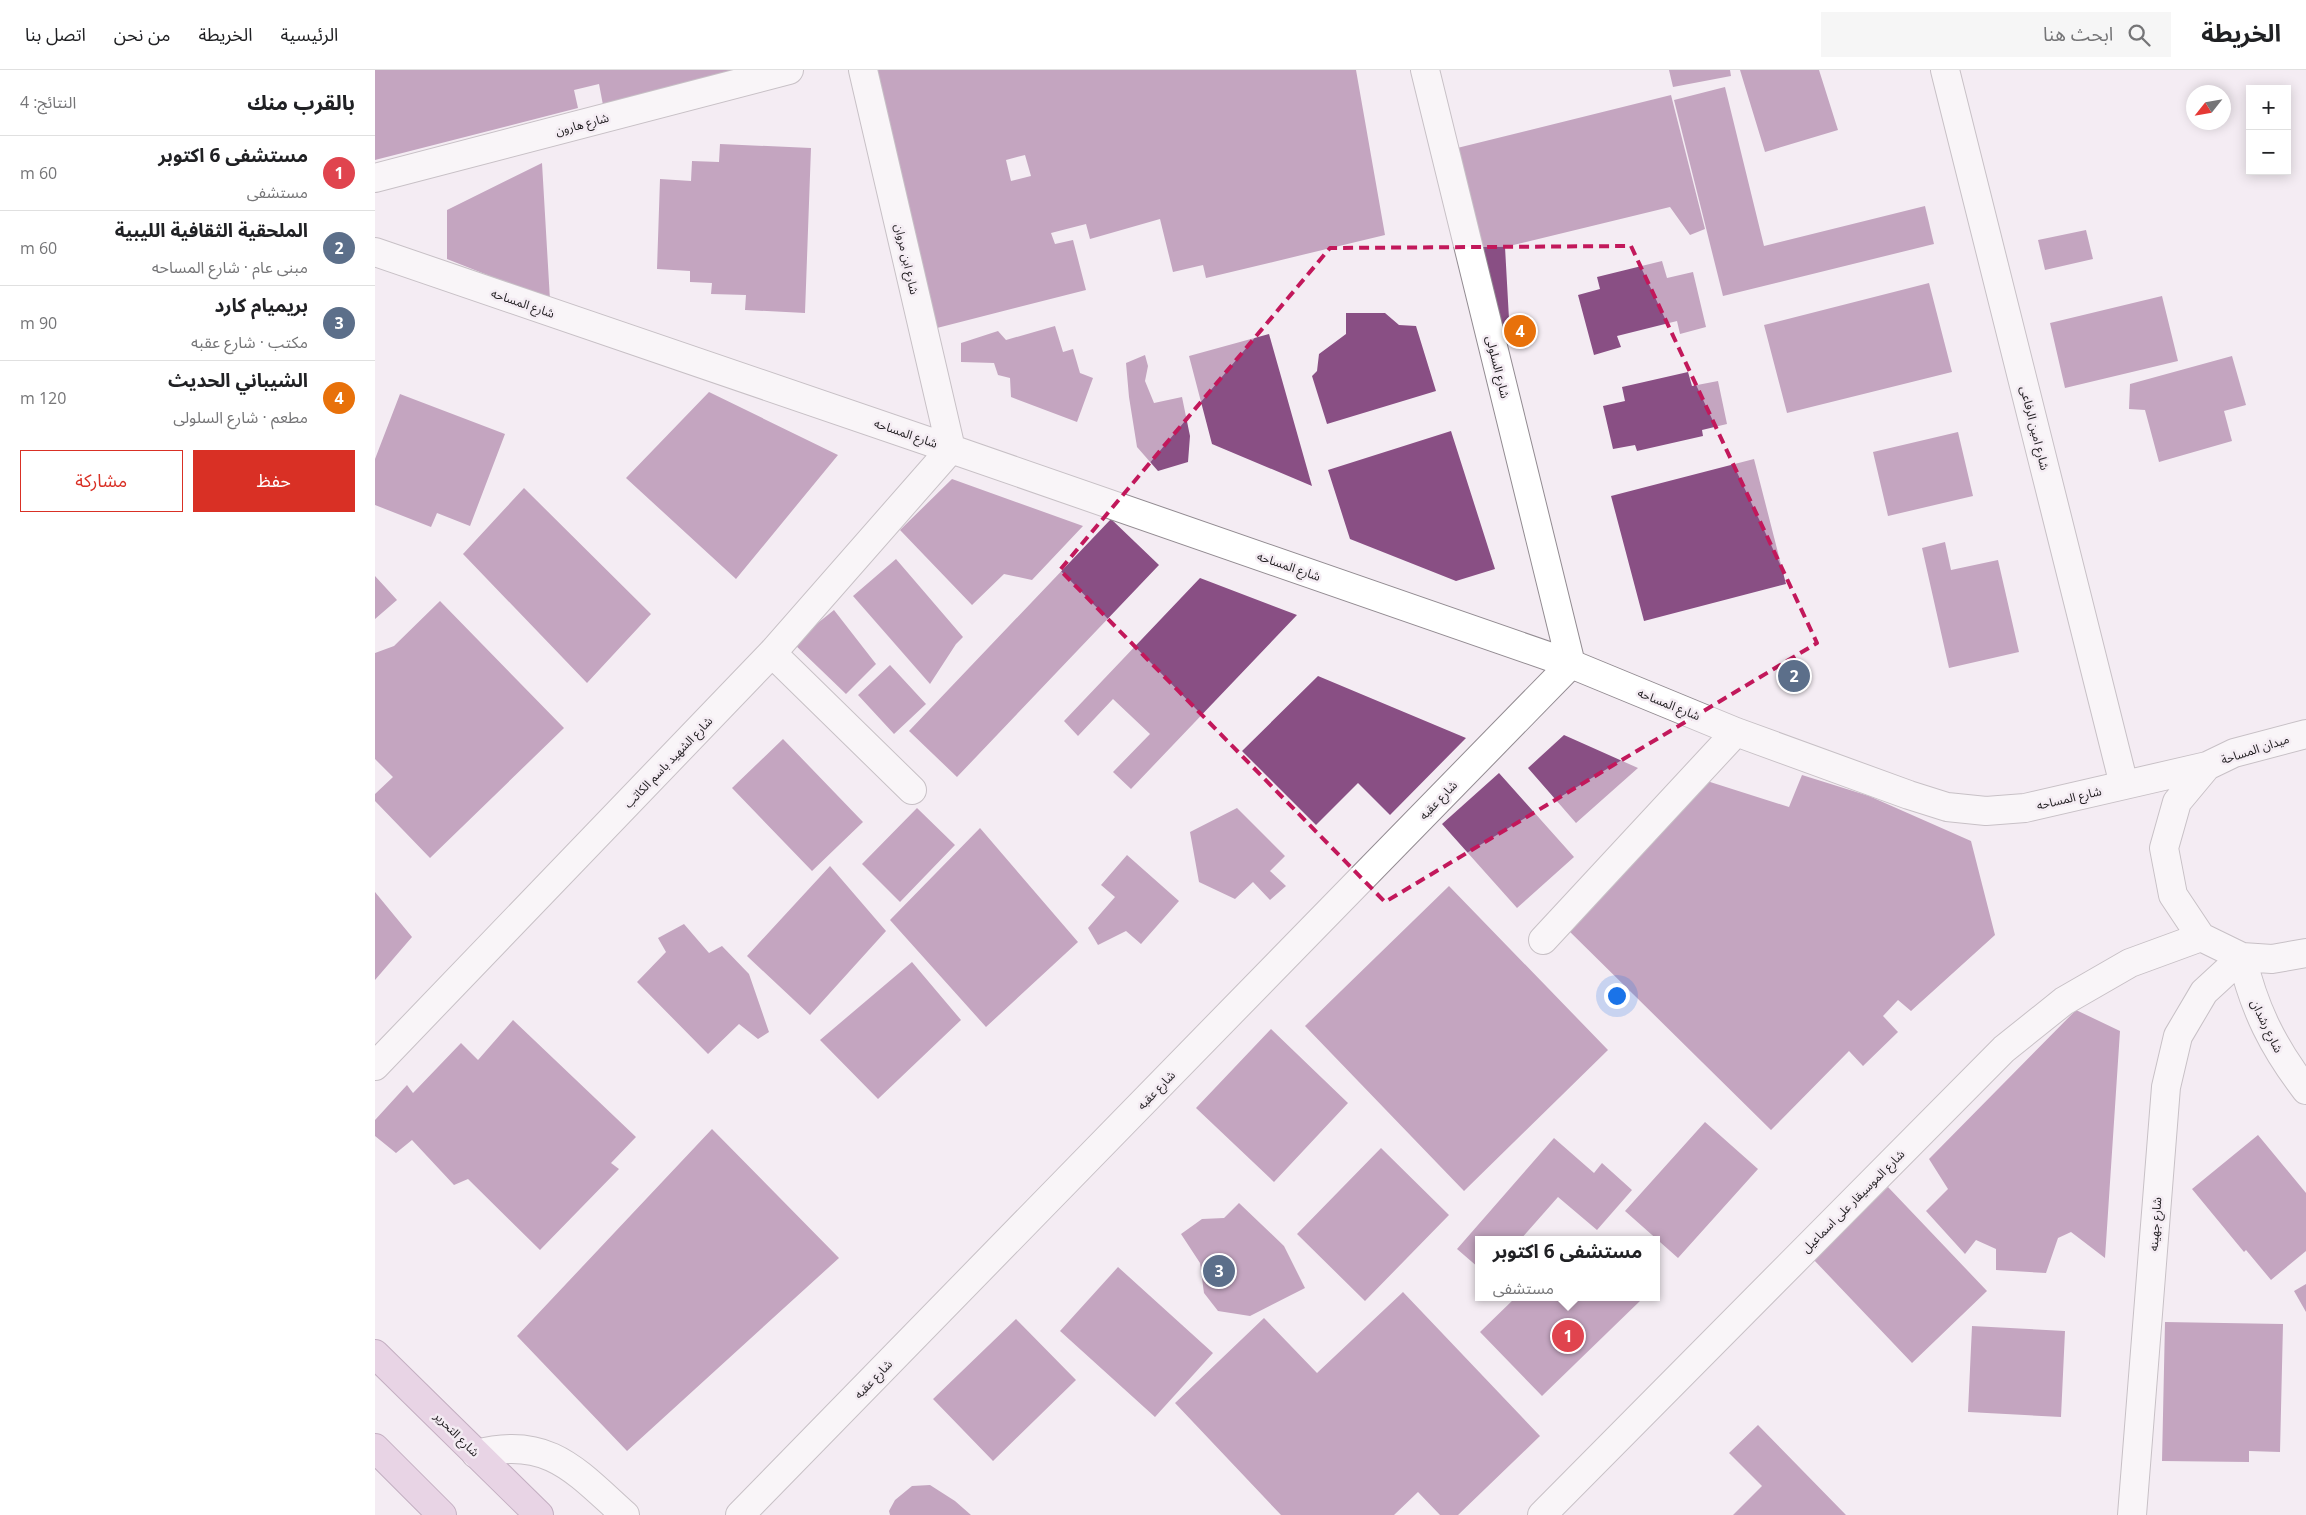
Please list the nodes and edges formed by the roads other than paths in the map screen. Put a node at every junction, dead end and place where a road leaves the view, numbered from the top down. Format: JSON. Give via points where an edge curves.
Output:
{"nodes":[{"id":1,"x":789,"y":70,"type":"edge"},
{"id":2,"x":863,"y":70,"type":"edge"},
{"id":3,"x":1425,"y":70,"type":"edge"},
{"id":4,"x":1945,"y":70,"type":"edge"},
{"id":5,"x":375,"y":178,"type":"edge"},
{"id":6,"x":375,"y":252,"type":"edge"},
{"id":7,"x":951,"y":449,"type":"junction"},
{"id":8,"x":772,"y":653,"type":"junction"},
{"id":9,"x":1571,"y":664,"type":"junction"},
{"id":10,"x":1736,"y":732,"type":"junction"},
{"id":11,"x":2306,"y":734,"type":"edge"},
{"id":12,"x":2207,"y":766,"type":"junction"},
{"id":13,"x":2124,"y":785,"type":"junction"},
{"id":14,"x":911,"y":790,"type":"dead end"},
{"id":15,"x":2201,"y":937,"type":"junction"},
{"id":16,"x":1543,"y":940,"type":"dead end"},
{"id":17,"x":2306,"y":953,"type":"edge"},
{"id":18,"x":2241,"y":957,"type":"junction"},
{"id":19,"x":375,"y":1066,"type":"edge"},
{"id":20,"x":2306,"y":1090,"type":"edge"},
{"id":21,"x":375,"y":1354,"type":"edge"},
{"id":22,"x":375,"y":1448,"type":"edge"},
{"id":23,"x":476,"y":1454,"type":"junction"},
{"id":24,"x":431,"y":1511,"type":"edge"},
{"id":25,"x":539,"y":1515,"type":"edge"},
{"id":26,"x":625,"y":1515,"type":"edge"},
{"id":27,"x":740,"y":1515,"type":"edge"},
{"id":28,"x":1542,"y":1515,"type":"edge"},
{"id":29,"x":2132,"y":1515,"type":"edge"}],
"edges":[{"from":1,"to":5,"type":"street","name":"شارع هارون"},
{"from":2,"to":7,"type":"street","name":"شارع ابن مروان"},
{"from":3,"to":9,"type":"street","name":"شارع السلولى"},
{"from":4,"to":13,"type":"street","name":"شارع امين الرفاعى"},
{"from":6,"to":7,"type":"street","name":"شارع المساحه"},
{"from":7,"to":8,"type":"street","name":"شارع الشهيد باسم الكاتب"},
{"from":7,"to":9,"type":"street","name":"شارع المساحه"},
{"from":8,"to":14,"type":"street"},
{"from":8,"to":19,"type":"street","name":"شارع الشهيد باسم الكاتب"},
{"from":9,"to":10,"type":"street","name":"شارع المساحه"},
{"from":9,"to":27,"type":"street","name":"شارع عقبه"},
{"from":10,"to":13,"type":"street","name":"شارع المساحه","via":[[1947,807],[1986,811],[2025,808]]},
{"from":10,"to":16,"type":"street"},
{"from":11,"to":12,"type":"street","name":"ميدان المساحة","via":[[2234,754]]},
{"from":12,"to":13,"type":"street","name":"شارع المساحه"},
{"from":12,"to":15,"type":"street","name":"ميدان المساحة","via":[[2177,802],[2164,848],[2173,894]]},
{"from":15,"to":18,"type":"street"},
{"from":15,"to":28,"type":"street","name":"شارع الموسيقار على اسماعيل","via":[[2130,963],[2064,1001],[2005,1049]]},
{"from":17,"to":18,"type":"street","via":[[2272,959]]},
{"from":18,"to":20,"type":"street","name":"شارع رشدان","via":[[2261,1018],[2275,1046]]},
{"from":18,"to":29,"type":"street","name":"شارع جهينه","via":[[2204,992],[2178,1036],[2166,1087]]},
{"from":21,"to":23,"type":"main road","name":"شارع التحرير"},
{"from":22,"to":24,"type":"main road"},
{"from":23,"to":25,"type":"main road","name":"شارع التحرير"},
{"from":23,"to":26,"type":"street","via":[[497,1448],[539,1451],[577,1471]]}]}
